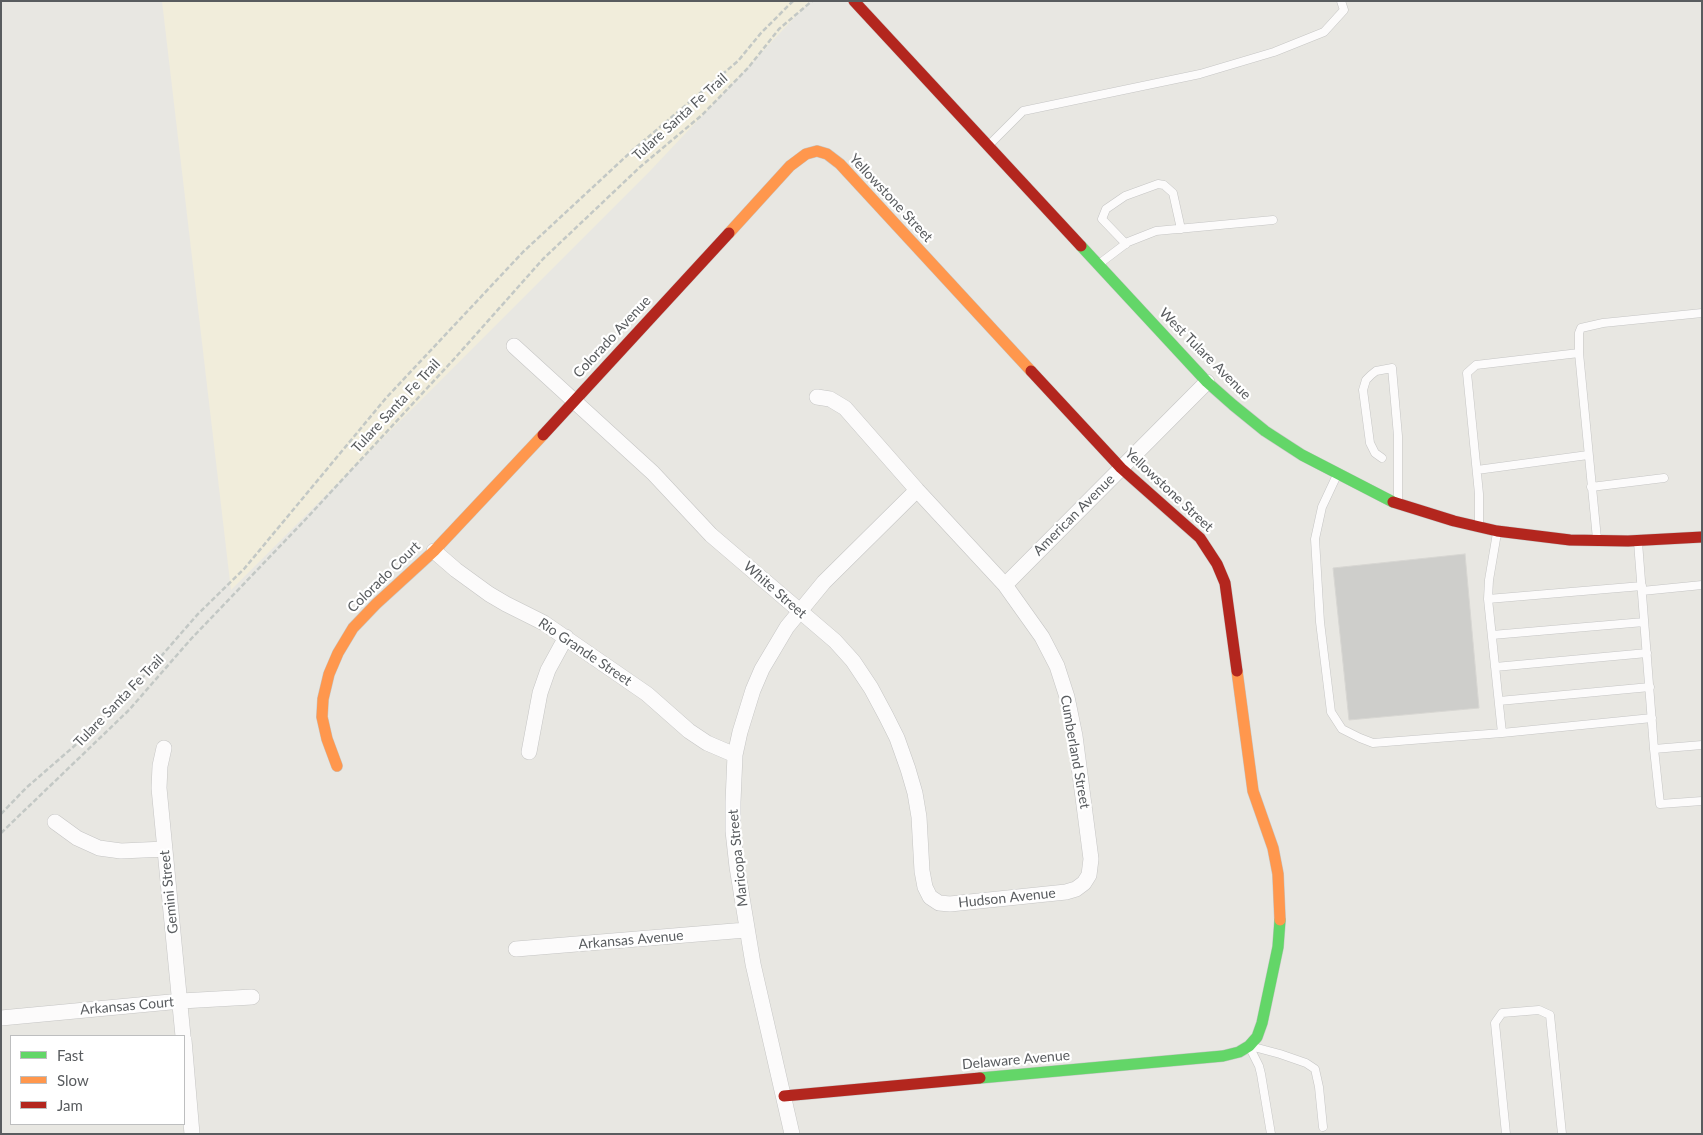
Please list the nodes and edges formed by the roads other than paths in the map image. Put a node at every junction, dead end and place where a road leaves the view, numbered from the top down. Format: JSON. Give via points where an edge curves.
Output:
{"nodes":[{"id":1,"x":854,"y":1,"type":"edge"},
{"id":2,"x":1341,"y":1,"type":"edge"},
{"id":3,"x":988,"y":146,"type":"junction"},
{"id":4,"x":817,"y":151,"type":"joint"},
{"id":5,"x":1273,"y":220,"type":"dead end"},
{"id":6,"x":1181,"y":229,"type":"junction"},
{"id":7,"x":1126,"y":244,"type":"junction"},
{"id":8,"x":1099,"y":264,"type":"junction"},
{"id":9,"x":1702,"y":313,"type":"edge"},
{"id":10,"x":514,"y":346,"type":"dead end"},
{"id":11,"x":1579,"y":353,"type":"junction"},
{"id":12,"x":1208,"y":382,"type":"junction"},
{"id":13,"x":817,"y":397,"type":"dead end"},
{"id":14,"x":575,"y":400,"type":"junction"},
{"id":15,"x":1588,"y":455,"type":"junction"},
{"id":16,"x":1382,"y":458,"type":"dead end"},
{"id":17,"x":1121,"y":468,"type":"junction"},
{"id":18,"x":1477,"y":470,"type":"junction"},
{"id":19,"x":1337,"y":474,"type":"junction"},
{"id":20,"x":1664,"y":478,"type":"dead end"},
{"id":21,"x":1591,"y":487,"type":"junction"},
{"id":22,"x":917,"y":490,"type":"junction"},
{"id":23,"x":1398,"y":504,"type":"junction"},
{"id":24,"x":1479,"y":527,"type":"junction"},
{"id":25,"x":1497,"y":530,"type":"junction"},
{"id":26,"x":1702,"y":537,"type":"edge"},
{"id":27,"x":1638,"y":540,"type":"junction"},
{"id":28,"x":1597,"y":541,"type":"junction"},
{"id":29,"x":434,"y":550,"type":"junction"},
{"id":30,"x":1005,"y":585,"type":"junction"},
{"id":31,"x":1702,"y":586,"type":"edge"},
{"id":32,"x":1642,"y":588,"type":"junction"},
{"id":33,"x":1488,"y":599,"type":"junction"},
{"id":34,"x":800,"y":611,"type":"junction"},
{"id":35,"x":1644,"y":622,"type":"junction"},
{"id":36,"x":1492,"y":635,"type":"junction"},
{"id":37,"x":566,"y":637,"type":"junction"},
{"id":38,"x":1647,"y":653,"type":"junction"},
{"id":39,"x":1495,"y":667,"type":"junction"},
{"id":40,"x":1650,"y":687,"type":"junction"},
{"id":41,"x":1499,"y":701,"type":"junction"},
{"id":42,"x":1652,"y":718,"type":"junction"},
{"id":43,"x":1502,"y":733,"type":"junction"},
{"id":44,"x":1702,"y":745,"type":"edge"},
{"id":45,"x":164,"y":748,"type":"dead end"},
{"id":46,"x":1654,"y":749,"type":"junction"},
{"id":47,"x":529,"y":752,"type":"dead end"},
{"id":48,"x":735,"y":755,"type":"junction"},
{"id":49,"x":337,"y":766,"type":"dead end"},
{"id":50,"x":1702,"y":801,"type":"edge"},
{"id":51,"x":55,"y":822,"type":"dead end"},
{"id":52,"x":165,"y":849,"type":"junction"},
{"id":53,"x":1084,"y":883,"type":"joint"},
{"id":54,"x":930,"y":897,"type":"joint"},
{"id":55,"x":746,"y":930,"type":"junction"},
{"id":56,"x":516,"y":950,"type":"dead end"},
{"id":57,"x":252,"y":996,"type":"dead end"},
{"id":58,"x":180,"y":1001,"type":"junction"},
{"id":59,"x":1,"y":1018,"type":"edge"},
{"id":60,"x":183,"y":1035,"type":"edge"},
{"id":61,"x":1249,"y":1046,"type":"junction"},
{"id":62,"x":185,"y":1052,"type":"edge"},
{"id":63,"x":784,"y":1096,"type":"junction"},
{"id":64,"x":1323,"y":1127,"type":"dead end"},
{"id":65,"x":192,"y":1134,"type":"edge"},
{"id":66,"x":792,"y":1134,"type":"edge"},
{"id":67,"x":1271,"y":1134,"type":"edge"},
{"id":68,"x":1506,"y":1134,"type":"edge"},
{"id":69,"x":1562,"y":1134,"type":"edge"}],
"edges":[{"from":1,"to":3,"type":"street","name":"West Tulare Avenue"},
{"from":2,"to":3,"type":"lane","via":[[1344,10],[1324,32],[1274,52],[1200,74],[1023,111]]},
{"from":3,"to":8,"type":"street","name":"West Tulare Avenue"},
{"from":4,"to":14,"type":"street","name":"Colorado Avenue","via":[[806,154],[790,166]]},
{"from":4,"to":17,"type":"street","name":"Yellowstone Street","via":[[840,164]]},
{"from":5,"to":6,"type":"lane"},
{"from":6,"to":7,"type":"lane","via":[[1156,232]]},
{"from":6,"to":7,"type":"lane","via":[[1173,193],[1158,184],[1125,196],[1106,209],[1102,219]]},
{"from":7,"to":8,"type":"lane"},
{"from":8,"to":12,"type":"street","name":"West Tulare Avenue"},
{"from":9,"to":11,"type":"lane","via":[[1582,328]]},
{"from":10,"to":14,"type":"street","name":"White Street"},
{"from":11,"to":15,"type":"lane"},
{"from":11,"to":18,"type":"lane","via":[[1476,365],[1467,373]]},
{"from":12,"to":17,"type":"street","name":"American Avenue"},
{"from":12,"to":19,"type":"street","name":"West Tulare Avenue","via":[[1265,431]]},
{"from":13,"to":22,"type":"street","name":"Cumberland Street","via":[[830,399],[845,408]]},
{"from":14,"to":29,"type":"street","name":"Colorado Avenue"},
{"from":14,"to":34,"type":"street","name":"White Street","via":[[653,473],[711,535]]},
{"from":15,"to":18,"type":"lane"},
{"from":15,"to":21,"type":"lane"},
{"from":16,"to":23,"type":"lane","via":[[1375,453],[1370,442],[1363,390],[1370,375],[1392,368],[1398,436]]},
{"from":17,"to":30,"type":"street","name":"American Avenue"},
{"from":17,"to":61,"type":"street","name":"Yellowstone Street","via":[[1200,538],[1217,564],[1225,584],[1249,770],[1273,848],[1280,896],[1278,947],[1262,1023]]},
{"from":18,"to":24,"type":"lane"},
{"from":19,"to":23,"type":"street","name":"West Tulare Avenue"},
{"from":19,"to":43,"type":"lane","via":[[1322,507],[1315,538],[1320,622],[1331,712],[1342,729],[1373,743]]},
{"from":20,"to":21,"type":"lane"},
{"from":21,"to":28,"type":"lane"},
{"from":22,"to":30,"type":"street","name":"Cumberland Street"},
{"from":22,"to":34,"type":"street","name":"Maricopa Street","via":[[831,575]]},
{"from":23,"to":24,"type":"street","name":"West Tulare Avenue"},
{"from":24,"to":25,"type":"street","name":"West Tulare Avenue"},
{"from":25,"to":28,"type":"street","name":"West Tulare Avenue"},
{"from":25,"to":33,"type":"lane"},
{"from":26,"to":27,"type":"street","name":"West Tulare Avenue"},
{"from":27,"to":28,"type":"street","name":"West Tulare Avenue"},
{"from":27,"to":32,"type":"lane"},
{"from":29,"to":37,"type":"street","name":"Rio Grande Street","via":[[489,594]]},
{"from":29,"to":49,"type":"street","name":"Colorado Court","via":[[353,628],[332,667],[323,699],[322,717]]},
{"from":30,"to":53,"type":"street","name":"Cumberland Street","via":[[1042,637],[1057,666],[1067,697],[1091,859],[1089,875]]},
{"from":31,"to":32,"type":"lane"},
{"from":32,"to":33,"type":"lane"},
{"from":32,"to":35,"type":"lane"},
{"from":33,"to":36,"type":"lane"},
{"from":34,"to":48,"type":"street","name":"Maricopa Street","via":[[774,647],[753,690]]},
{"from":34,"to":54,"type":"street","name":"White Street","via":[[853,661],[897,738],[915,793],[922,871]]},
{"from":35,"to":36,"type":"lane"},
{"from":35,"to":38,"type":"lane"},
{"from":36,"to":39,"type":"lane"},
{"from":37,"to":47,"type":"street","via":[[540,693]]},
{"from":37,"to":48,"type":"street","name":"Rio Grande Street","via":[[647,694],[689,731]]},
{"from":38,"to":39,"type":"lane"},
{"from":38,"to":40,"type":"lane"},
{"from":39,"to":41,"type":"lane"},
{"from":40,"to":41,"type":"lane"},
{"from":40,"to":42,"type":"lane"},
{"from":41,"to":43,"type":"lane"},
{"from":42,"to":43,"type":"lane"},
{"from":42,"to":46,"type":"lane"},
{"from":44,"to":46,"type":"lane"},
{"from":45,"to":52,"type":"street","name":"Gemini Street","via":[[159,788]]},
{"from":46,"to":50,"type":"lane","via":[[1660,804]]},
{"from":48,"to":55,"type":"street","name":"Maricopa Street","via":[[733,831]]},
{"from":51,"to":52,"type":"street","via":[[76,838],[100,848],[134,852]]},
{"from":52,"to":58,"type":"street","name":"Gemini Street"},
{"from":53,"to":54,"type":"street","name":"Hudson Avenue","via":[[1066,892],[960,903],[939,903]]},
{"from":55,"to":56,"type":"street","name":"Arkansas Avenue"},
{"from":55,"to":63,"type":"street","name":"Maricopa Street"},
{"from":57,"to":58,"type":"street","name":"Arkansas Court"},
{"from":58,"to":59,"type":"street","name":"Arkansas Court"},
{"from":58,"to":60,"type":"street","name":"Gemini Street"},
{"from":61,"to":63,"type":"street","name":"Delaware Avenue","via":[[1223,1056]]},
{"from":61,"to":64,"type":"lane","via":[[1306,1063],[1314,1069]]},
{"from":61,"to":67,"type":"lane","via":[[1259,1066]]},
{"from":62,"to":65,"type":"street"},
{"from":63,"to":66,"type":"street","name":"Maricopa Street"},
{"from":68,"to":69,"type":"lane","via":[[1495,1023],[1502,1013],[1539,1010],[1550,1015]]}]}
